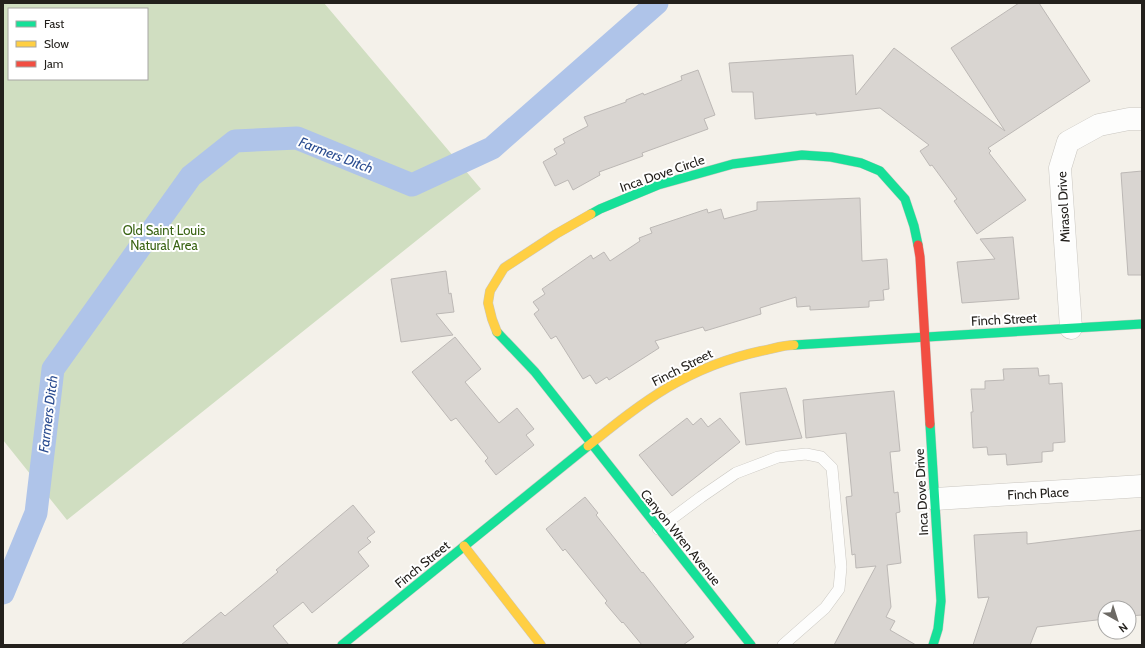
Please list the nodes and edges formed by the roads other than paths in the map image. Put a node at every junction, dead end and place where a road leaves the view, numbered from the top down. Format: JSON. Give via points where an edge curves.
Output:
{"nodes":[{"id":1,"x":1142,"y":119,"type":"edge"},
{"id":2,"x":1142,"y":324,"type":"edge"},
{"id":3,"x":1071,"y":328,"type":"junction"},
{"id":4,"x":925,"y":337,"type":"junction"},
{"id":5,"x":591,"y":444,"type":"junction"},
{"id":6,"x":1142,"y":486,"type":"edge"},
{"id":7,"x":934,"y":499,"type":"junction"},
{"id":8,"x":658,"y":529,"type":"junction"},
{"id":9,"x":464,"y":546,"type":"junction"},
{"id":10,"x":342,"y":645,"type":"edge"},
{"id":11,"x":541,"y":645,"type":"edge"},
{"id":12,"x":751,"y":645,"type":"edge"},
{"id":13,"x":783,"y":645,"type":"edge"},
{"id":14,"x":933,"y":645,"type":"edge"}],
"edges":[{"from":1,"to":3,"type":"street","name":"Mirasol Drive","via":[[1099,125],[1068,142],[1060,168]]},
{"from":2,"to":3,"type":"street","name":"Finch Street"},
{"from":3,"to":4,"type":"street","name":"Finch Street"},
{"from":4,"to":5,"type":"street","name":"Finch Street","via":[[789,345],[743,354],[703,368],[662,390]]},
{"from":4,"to":5,"type":"street","name":"Inca Dove Circle","via":[[920,257],[914,226],[905,199],[880,171],[861,163],[831,156],[802,155],[733,164],[658,185],[600,209],[556,234],[504,268],[490,291],[488,303],[498,333],[535,372]]},
{"from":4,"to":7,"type":"street","name":"Inca Dove Drive"},
{"from":5,"to":8,"type":"street","name":"Canyon Wren Avenue"},
{"from":5,"to":9,"type":"street","name":"Finch Street"},
{"from":6,"to":7,"type":"street","name":"Finch Place"},
{"from":7,"to":14,"type":"street","name":"Inca Dove Drive","via":[[941,601],[937,637]]},
{"from":8,"to":12,"type":"street","name":"Canyon Wren Avenue"},
{"from":8,"to":13,"type":"lane","via":[[736,473],[778,457],[806,454],[821,457],[832,468],[842,567],[839,589],[825,608]]},
{"from":9,"to":10,"type":"street","name":"Finch Street"},
{"from":9,"to":11,"type":"street"}]}
